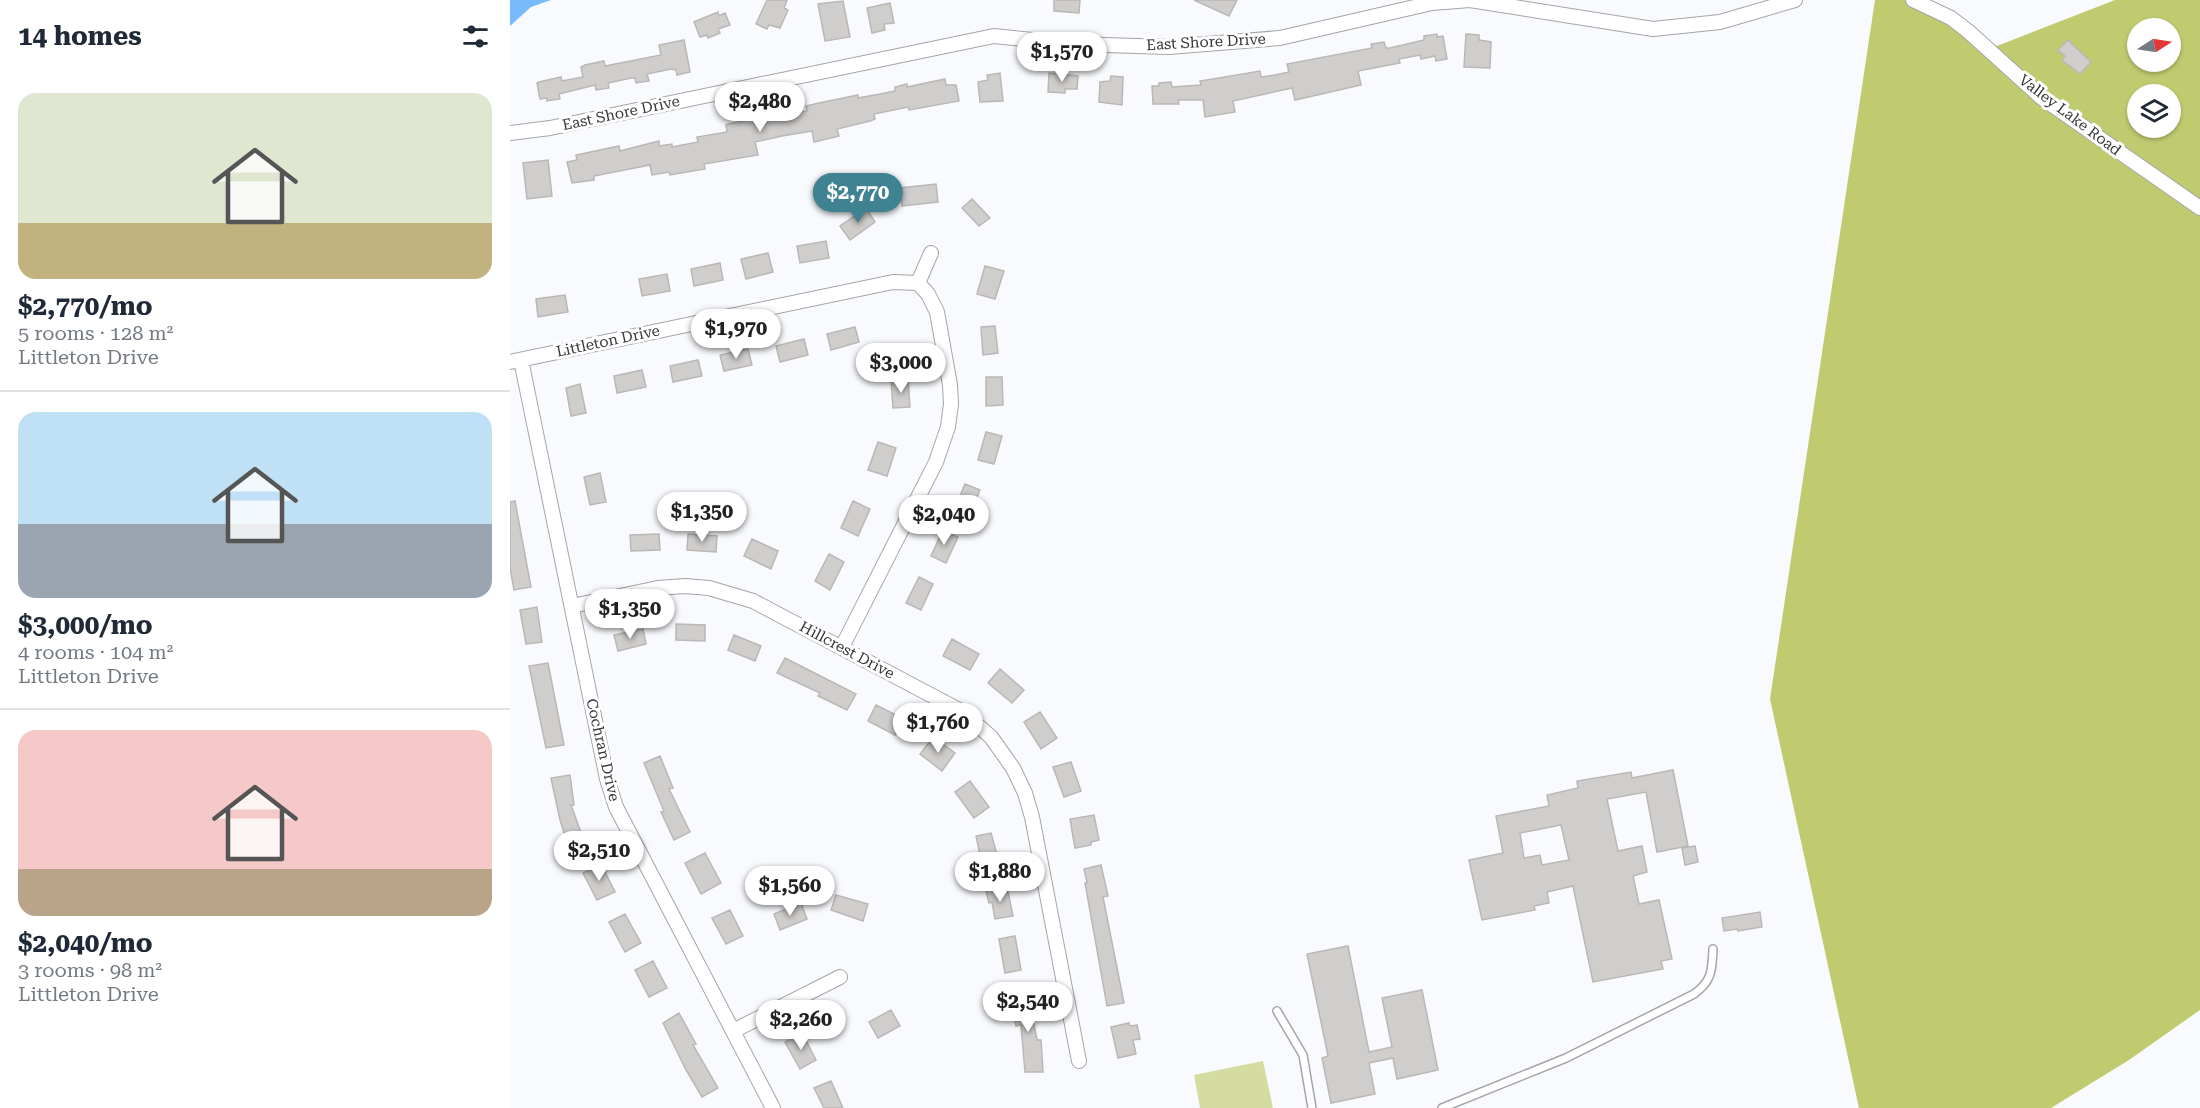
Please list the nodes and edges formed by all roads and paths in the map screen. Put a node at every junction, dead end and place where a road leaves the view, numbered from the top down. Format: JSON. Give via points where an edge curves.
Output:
{"nodes":[{"id":1,"x":1795,"y":0,"type":"edge"},
{"id":2,"x":1912,"y":0,"type":"edge"},
{"id":3,"x":510,"y":133,"type":"edge"},
{"id":4,"x":2200,"y":208,"type":"edge"},
{"id":5,"x":931,"y":253,"type":"dead end"},
{"id":6,"x":918,"y":283,"type":"junction"},
{"id":7,"x":515,"y":361,"type":"edge"},
{"id":8,"x":572,"y":606,"type":"junction"},
{"id":9,"x":842,"y":647,"type":"junction"},
{"id":10,"x":1713,"y":949,"type":"dead end"},
{"id":11,"x":840,"y":977,"type":"dead end"},
{"id":12,"x":1277,"y":1011,"type":"dead end"},
{"id":13,"x":733,"y":1031,"type":"junction"},
{"id":14,"x":1079,"y":1061,"type":"dead end"},
{"id":15,"x":773,"y":1108,"type":"edge"},
{"id":16,"x":1312,"y":1108,"type":"edge"},
{"id":17,"x":1442,"y":1108,"type":"edge"}],
"edges":[{"from":1,"to":3,"type":"street","name":"East Shore Drive","via":[[1720,22],[1653,29],[1470,0],[1432,3],[1280,38],[1169,47],[1072,44],[994,36]]},
{"from":2,"to":4,"type":"street","name":"Valley Lake Road","via":[[1951,18],[2042,98]]},
{"from":5,"to":6,"type":"street"},
{"from":6,"to":7,"type":"street","name":"Littleton Drive","via":[[893,282]]},
{"from":6,"to":9,"type":"street","via":[[937,312],[950,384],[948,427],[936,462]]},
{"from":7,"to":8,"type":"street","name":"Cochran Drive"},
{"from":8,"to":9,"type":"street","name":"Hillcrest Drive","via":[[658,588],[709,588],[753,601]]},
{"from":8,"to":13,"type":"street","name":"Cochran Drive","via":[[616,807]]},
{"from":9,"to":14,"type":"street","name":"Hillcrest Drive","via":[[961,711],[991,737],[1013,768],[1032,817]]},
{"from":10,"to":17,"type":"lane","via":[[1713,969],[1706,985],[1694,994],[1566,1058]]},
{"from":11,"to":13,"type":"street"},
{"from":12,"to":16,"type":"lane","via":[[1303,1055]]},
{"from":13,"to":15,"type":"street","name":"Cochran Drive"}]}
